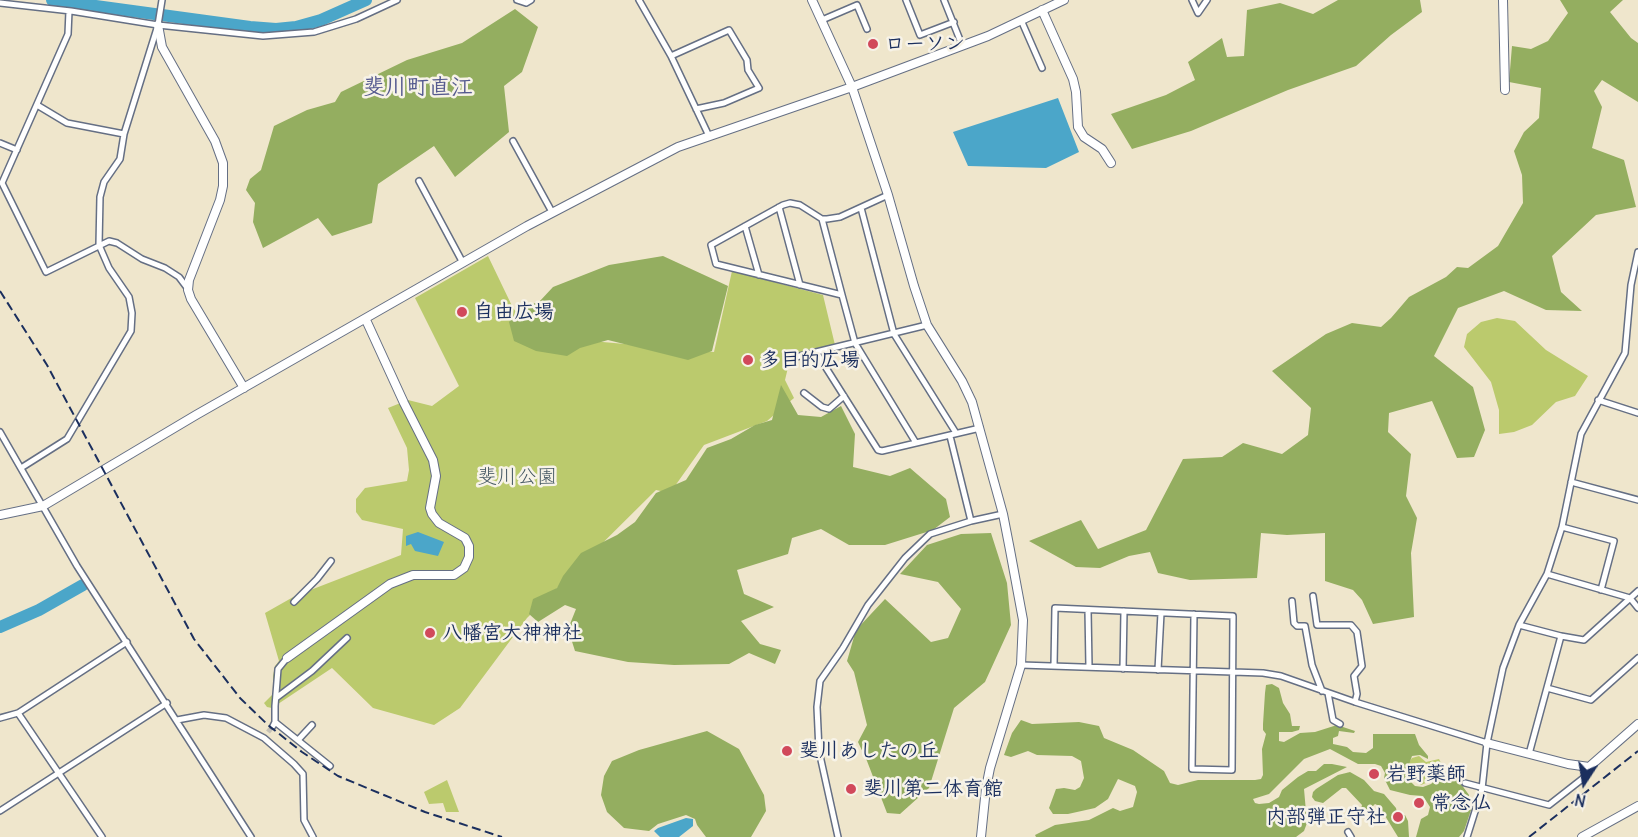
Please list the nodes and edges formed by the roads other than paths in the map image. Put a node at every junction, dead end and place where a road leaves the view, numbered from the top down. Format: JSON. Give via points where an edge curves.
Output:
{"nodes":[{"id":1,"x":162,"y":0,"type":"edge"},
{"id":2,"x":397,"y":0,"type":"edge"},
{"id":3,"x":517,"y":0,"type":"edge"},
{"id":4,"x":531,"y":0,"type":"edge"},
{"id":5,"x":639,"y":0,"type":"edge"},
{"id":6,"x":812,"y":0,"type":"edge"},
{"id":7,"x":906,"y":0,"type":"edge"},
{"id":8,"x":944,"y":0,"type":"edge"},
{"id":9,"x":1064,"y":0,"type":"edge"},
{"id":10,"x":1192,"y":0,"type":"edge"},
{"id":11,"x":1207,"y":0,"type":"edge"},
{"id":12,"x":1503,"y":0,"type":"edge"},
{"id":13,"x":0,"y":3,"type":"edge"},
{"id":14,"x":1042,"y":10,"type":"junction"},
{"id":15,"x":69,"y":11,"type":"junction"},
{"id":16,"x":1021,"y":20,"type":"junction"},
{"id":17,"x":822,"y":21,"type":"junction"},
{"id":18,"x":954,"y":22,"type":"junction"},
{"id":19,"x":158,"y":23,"type":"junction"},
{"id":20,"x":867,"y":29,"type":"dead end"},
{"id":21,"x":962,"y":45,"type":"junction"},
{"id":22,"x":671,"y":56,"type":"junction"},
{"id":23,"x":1042,"y":68,"type":"dead end"},
{"id":24,"x":852,"y":87,"type":"junction"},
{"id":25,"x":1505,"y":90,"type":"dead end"},
{"id":26,"x":38,"y":105,"type":"junction"},
{"id":27,"x":696,"y":109,"type":"junction"},
{"id":28,"x":124,"y":134,"type":"junction"},
{"id":29,"x":709,"y":136,"type":"junction"},
{"id":30,"x":513,"y":141,"type":"dead end"},
{"id":31,"x":0,"y":143,"type":"edge"},
{"id":32,"x":17,"y":150,"type":"junction"},
{"id":33,"x":1111,"y":163,"type":"dead end"},
{"id":34,"x":419,"y":181,"type":"dead end"},
{"id":35,"x":888,"y":195,"type":"junction"},
{"id":36,"x":779,"y":207,"type":"junction"},
{"id":37,"x":861,"y":208,"type":"junction"},
{"id":38,"x":552,"y":212,"type":"junction"},
{"id":39,"x":822,"y":219,"type":"junction"},
{"id":40,"x":745,"y":226,"type":"junction"},
{"id":41,"x":99,"y":245,"type":"junction"},
{"id":42,"x":1638,"y":252,"type":"edge"},
{"id":43,"x":463,"y":263,"type":"junction"},
{"id":44,"x":759,"y":275,"type":"junction"},
{"id":45,"x":800,"y":285,"type":"junction"},
{"id":46,"x":1631,"y":285,"type":"junction"},
{"id":47,"x":1638,"y":288,"type":"edge"},
{"id":48,"x":188,"y":290,"type":"junction"},
{"id":49,"x":842,"y":296,"type":"junction"},
{"id":50,"x":366,"y":320,"type":"junction"},
{"id":51,"x":927,"y":325,"type":"junction"},
{"id":52,"x":894,"y":334,"type":"junction"},
{"id":53,"x":855,"y":343,"type":"junction"},
{"id":54,"x":816,"y":352,"type":"junction"},
{"id":55,"x":788,"y":359,"type":"dead end"},
{"id":56,"x":244,"y":388,"type":"junction"},
{"id":57,"x":804,"y":393,"type":"dead end"},
{"id":58,"x":844,"y":396,"type":"junction"},
{"id":59,"x":1598,"y":400,"type":"junction"},
{"id":60,"x":1638,"y":413,"type":"edge"},
{"id":61,"x":980,"y":428,"type":"junction"},
{"id":62,"x":0,"y":432,"type":"edge"},
{"id":63,"x":953,"y":434,"type":"junction"},
{"id":64,"x":916,"y":443,"type":"junction"},
{"id":65,"x":21,"y":468,"type":"junction"},
{"id":66,"x":1571,"y":482,"type":"junction"},
{"id":67,"x":1638,"y":500,"type":"edge"},
{"id":68,"x":43,"y":506,"type":"junction"},
{"id":69,"x":1003,"y":514,"type":"junction"},
{"id":70,"x":0,"y":515,"type":"edge"},
{"id":71,"x":971,"y":521,"type":"junction"},
{"id":72,"x":1562,"y":527,"type":"junction"},
{"id":73,"x":331,"y":561,"type":"dead end"},
{"id":74,"x":1547,"y":574,"type":"junction"},
{"id":75,"x":1601,"y":590,"type":"junction"},
{"id":76,"x":1638,"y":591,"type":"edge"},
{"id":77,"x":1313,"y":596,"type":"dead end"},
{"id":78,"x":1630,"y":598,"type":"junction"},
{"id":79,"x":1292,"y":601,"type":"dead end"},
{"id":80,"x":294,"y":602,"type":"dead end"},
{"id":81,"x":1638,"y":608,"type":"edge"},
{"id":82,"x":1088,"y":610,"type":"junction"},
{"id":83,"x":1124,"y":611,"type":"junction"},
{"id":84,"x":1161,"y":613,"type":"junction"},
{"id":85,"x":1194,"y":614,"type":"junction"},
{"id":86,"x":1519,"y":624,"type":"junction"},
{"id":87,"x":1317,"y":625,"type":"junction"},
{"id":88,"x":1305,"y":626,"type":"junction"},
{"id":89,"x":1560,"y":636,"type":"junction"},
{"id":90,"x":346,"y":638,"type":"dead end"},
{"id":91,"x":127,"y":642,"type":"junction"},
{"id":92,"x":287,"y":658,"type":"joint"},
{"id":93,"x":1638,"y":658,"type":"edge"},
{"id":94,"x":1021,"y":665,"type":"junction"},
{"id":95,"x":1054,"y":666,"type":"junction"},
{"id":96,"x":1089,"y":667,"type":"junction"},
{"id":97,"x":1123,"y":669,"type":"junction"},
{"id":98,"x":1158,"y":670,"type":"junction"},
{"id":99,"x":1194,"y":672,"type":"junction"},
{"id":100,"x":1233,"y":673,"type":"junction"},
{"id":101,"x":1547,"y":688,"type":"junction"},
{"id":102,"x":1327,"y":696,"type":"junction"},
{"id":103,"x":276,"y":698,"type":"junction"},
{"id":104,"x":1356,"y":702,"type":"junction"},
{"id":105,"x":166,"y":703,"type":"junction"},
{"id":106,"x":18,"y":713,"type":"junction"},
{"id":107,"x":0,"y":718,"type":"edge"},
{"id":108,"x":177,"y":720,"type":"junction"},
{"id":109,"x":1340,"y":724,"type":"dead end"},
{"id":110,"x":1638,"y":724,"type":"edge"},
{"id":111,"x":312,"y":725,"type":"dead end"},
{"id":112,"x":268,"y":732,"type":"tunnel mouth"},
{"id":113,"x":264,"y":738,"type":"junction"},
{"id":114,"x":299,"y":739,"type":"junction"},
{"id":115,"x":1487,"y":743,"type":"junction"},
{"id":116,"x":1529,"y":754,"type":"junction"},
{"id":117,"x":330,"y":766,"type":"dead end"},
{"id":118,"x":1589,"y":767,"type":"junction"},
{"id":119,"x":58,"y":773,"type":"junction"},
{"id":120,"x":1465,"y":783,"type":"dead end"},
{"id":121,"x":1482,"y":789,"type":"junction"},
{"id":122,"x":1638,"y":806,"type":"edge"},
{"id":123,"x":0,"y":811,"type":"edge"},
{"id":124,"x":980,"y":836,"type":"edge"},
{"id":125,"x":102,"y":837,"type":"edge"},
{"id":126,"x":251,"y":837,"type":"edge"},
{"id":127,"x":312,"y":837,"type":"edge"},
{"id":128,"x":838,"y":837,"type":"edge"},
{"id":129,"x":1467,"y":837,"type":"edge"},
{"id":130,"x":1582,"y":837,"type":"edge"}],
"edges":[{"from":1,"to":19,"type":"street"},
{"from":2,"to":19,"type":"street","via":[[335,27],[292,35],[263,36]]},
{"from":3,"to":4,"type":"street"},
{"from":5,"to":22,"type":"street"},
{"from":6,"to":17,"type":"street"},
{"from":7,"to":18,"type":"street","via":[[920,35]]},
{"from":8,"to":18,"type":"street"},
{"from":9,"to":14,"type":"street"},
{"from":10,"to":11,"type":"street","via":[[1198,13]]},
{"from":12,"to":25,"type":"street"},
{"from":13,"to":15,"type":"street"},
{"from":14,"to":16,"type":"street"},
{"from":14,"to":33,"type":"street","via":[[1073,79],[1078,127]]},
{"from":15,"to":19,"type":"street"},
{"from":15,"to":26,"type":"street","via":[[68,34]]},
{"from":16,"to":21,"type":"street"},
{"from":16,"to":23,"type":"street"},
{"from":17,"to":20,"type":"street","via":[[857,5]]},
{"from":17,"to":24,"type":"street"},
{"from":18,"to":21,"type":"street"},
{"from":19,"to":28,"type":"street"},
{"from":19,"to":48,"type":"street","via":[[162,47],[215,141],[223,163],[220,200]]},
{"from":21,"to":24,"type":"street"},
{"from":22,"to":27,"type":"street"},
{"from":22,"to":27,"type":"street","via":[[729,30],[747,60],[748,70],[759,88],[724,103]]},
{"from":24,"to":29,"type":"street"},
{"from":24,"to":35,"type":"street"},
{"from":26,"to":28,"type":"street","via":[[67,123]]},
{"from":26,"to":32,"type":"street"},
{"from":27,"to":29,"type":"street"},
{"from":28,"to":41,"type":"street","via":[[120,159],[104,182],[100,198]]},
{"from":29,"to":38,"type":"street","via":[[678,147]]},
{"from":30,"to":38,"type":"street"},
{"from":31,"to":32,"type":"street"},
{"from":32,"to":41,"type":"street","via":[[2,183],[46,272]]},
{"from":34,"to":43,"type":"street"},
{"from":35,"to":37,"type":"street"},
{"from":35,"to":51,"type":"street"},
{"from":36,"to":39,"type":"street","via":[[790,203]]},
{"from":36,"to":40,"type":"street"},
{"from":36,"to":45,"type":"street"},
{"from":37,"to":39,"type":"street"},
{"from":37,"to":52,"type":"street"},
{"from":38,"to":43,"type":"street"},
{"from":39,"to":49,"type":"street"},
{"from":40,"to":44,"type":"street"},
{"from":40,"to":44,"type":"street","via":[[711,245],[716,264]]},
{"from":41,"to":48,"type":"street","via":[[117,243],[179,277]]},
{"from":41,"to":65,"type":"street","via":[[108,268],[129,297],[130,331],[67,439]]},
{"from":42,"to":46,"type":"street"},
{"from":43,"to":50,"type":"street"},
{"from":44,"to":45,"type":"street"},
{"from":45,"to":49,"type":"street"},
{"from":46,"to":47,"type":"street"},
{"from":46,"to":59,"type":"street","via":[[1625,353]]},
{"from":48,"to":56,"type":"street"},
{"from":49,"to":53,"type":"street"},
{"from":50,"to":56,"type":"street"},
{"from":50,"to":92,"type":"street","via":[[434,460],[432,514],[439,523],[465,538],[468,560],[454,575],[413,575],[390,584]]},
{"from":51,"to":52,"type":"street"},
{"from":51,"to":61,"type":"street","via":[[962,381]]},
{"from":52,"to":53,"type":"street"},
{"from":52,"to":63,"type":"street"},
{"from":53,"to":54,"type":"street"},
{"from":53,"to":64,"type":"street"},
{"from":54,"to":55,"type":"street"},
{"from":54,"to":58,"type":"street"},
{"from":56,"to":68,"type":"street"},
{"from":57,"to":58,"type":"street","via":[[829,409]]},
{"from":58,"to":64,"type":"street","via":[[878,450]]},
{"from":59,"to":60,"type":"street"},
{"from":59,"to":66,"type":"street","via":[[1581,434]]},
{"from":61,"to":63,"type":"street"},
{"from":61,"to":69,"type":"street"},
{"from":62,"to":65,"type":"street"},
{"from":63,"to":64,"type":"street"},
{"from":63,"to":71,"type":"street"},
{"from":65,"to":68,"type":"street"},
{"from":66,"to":67,"type":"street"},
{"from":66,"to":72,"type":"street"},
{"from":68,"to":70,"type":"street"},
{"from":68,"to":91,"type":"street"},
{"from":69,"to":71,"type":"street"},
{"from":69,"to":94,"type":"street","via":[[1023,620]]},
{"from":71,"to":128,"type":"street","via":[[930,534],[905,558],[863,612],[819,681],[819,751]]},
{"from":72,"to":74,"type":"street"},
{"from":72,"to":75,"type":"street","via":[[1614,541]]},
{"from":73,"to":80,"type":"street"},
{"from":74,"to":75,"type":"street"},
{"from":74,"to":86,"type":"street"},
{"from":75,"to":78,"type":"street"},
{"from":76,"to":78,"type":"street"},
{"from":77,"to":87,"type":"street"},
{"from":78,"to":81,"type":"street"},
{"from":78,"to":89,"type":"street","via":[[1584,640]]},
{"from":79,"to":88,"type":"street","via":[[1294,623]]},
{"from":82,"to":83,"type":"street"},
{"from":82,"to":95,"type":"street","via":[[1056,608]]},
{"from":82,"to":96,"type":"street"},
{"from":83,"to":84,"type":"street"},
{"from":83,"to":97,"type":"street"},
{"from":84,"to":85,"type":"street"},
{"from":84,"to":98,"type":"street"},
{"from":85,"to":99,"type":"street"},
{"from":85,"to":100,"type":"street","via":[[1233,616]]},
{"from":86,"to":89,"type":"street"},
{"from":86,"to":115,"type":"street","via":[[1503,668]]},
{"from":87,"to":88,"type":"street"},
{"from":87,"to":104,"type":"street","via":[[1351,625],[1357,632],[1362,666],[1354,676]]},
{"from":88,"to":102,"type":"street","via":[[1312,665]]},
{"from":89,"to":101,"type":"street"},
{"from":90,"to":103,"type":"street"},
{"from":91,"to":105,"type":"street"},
{"from":91,"to":106,"type":"street"},
{"from":92,"to":103,"type":"street","via":[[278,669]]},
{"from":93,"to":101,"type":"street","via":[[1591,700]]},
{"from":94,"to":95,"type":"street"},
{"from":94,"to":124,"type":"street","via":[[990,768]]},
{"from":95,"to":96,"type":"street"},
{"from":96,"to":97,"type":"street"},
{"from":97,"to":98,"type":"street"},
{"from":98,"to":99,"type":"street"},
{"from":99,"to":100,"type":"street"},
{"from":99,"to":100,"type":"street","via":[[1192,769],[1222,770],[1232,770]]},
{"from":100,"to":102,"type":"street","via":[[1281,676]]},
{"from":101,"to":116,"type":"street"},
{"from":102,"to":104,"type":"street"},
{"from":102,"to":109,"type":"street","via":[[1333,720]]},
{"from":103,"to":114,"type":"street","via":[[274,724]]},
{"from":104,"to":115,"type":"street"},
{"from":105,"to":108,"type":"street"},
{"from":105,"to":119,"type":"street"},
{"from":106,"to":107,"type":"street"},
{"from":106,"to":119,"type":"street"},
{"from":108,"to":113,"type":"street","via":[[204,715],[226,718]]},
{"from":108,"to":126,"type":"street"},
{"from":110,"to":118,"type":"street"},
{"from":111,"to":114,"type":"street"},
{"from":112,"to":113,"type":"street"},
{"from":113,"to":127,"type":"street","via":[[303,774],[304,820]]},
{"from":114,"to":117,"type":"street"},
{"from":115,"to":116,"type":"street"},
{"from":115,"to":121,"type":"street"},
{"from":116,"to":118,"type":"street"},
{"from":118,"to":121,"type":"street","via":[[1586,776],[1549,805]]},
{"from":119,"to":123,"type":"street"},
{"from":119,"to":125,"type":"street"},
{"from":120,"to":121,"type":"street"},
{"from":121,"to":129,"type":"street"},
{"from":122,"to":130,"type":"street"}]}
